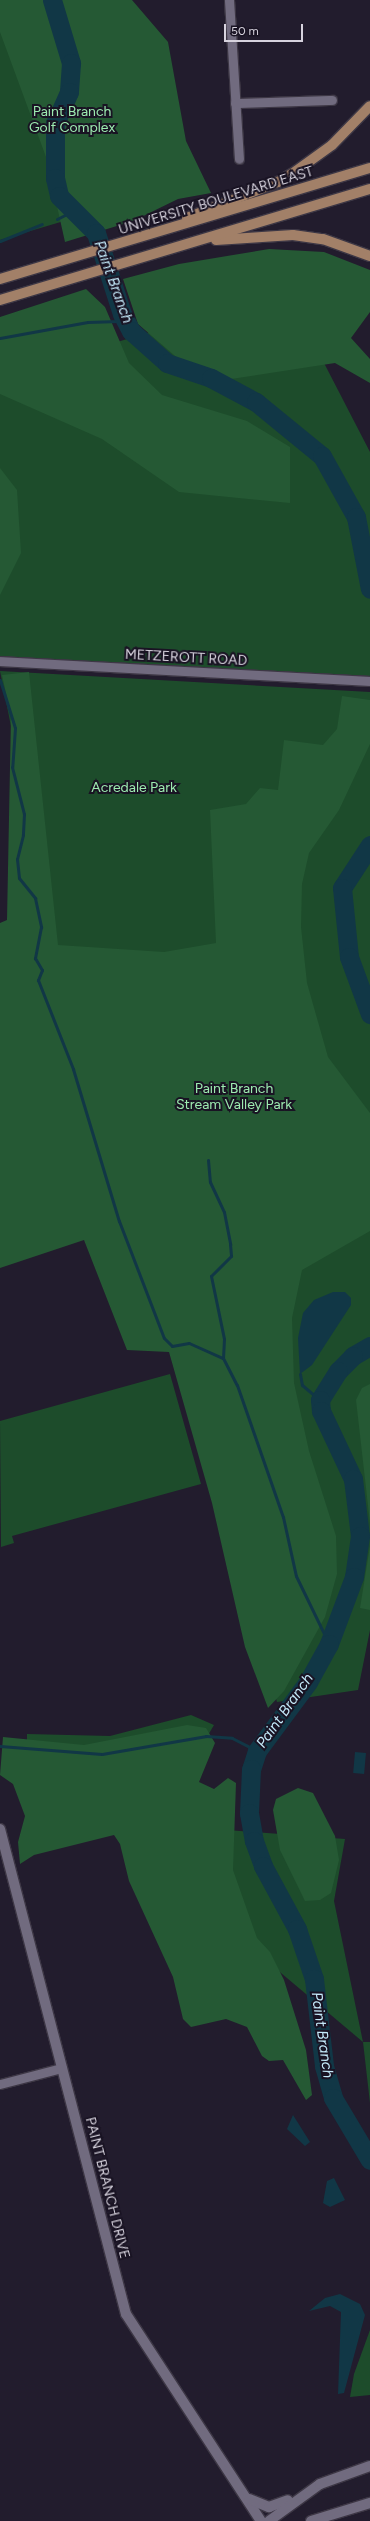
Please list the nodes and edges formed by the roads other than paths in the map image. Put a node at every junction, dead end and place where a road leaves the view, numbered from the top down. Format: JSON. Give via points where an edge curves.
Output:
{"nodes":[{"id":1,"x":229,"y":0,"type":"edge"},
{"id":2,"x":332,"y":100,"type":"dead end"},
{"id":3,"x":235,"y":103,"type":"junction"},
{"id":4,"x":370,"y":106,"type":"edge"},
{"id":5,"x":239,"y":159,"type":"dead end"},
{"id":6,"x":370,"y":167,"type":"edge"},
{"id":7,"x":370,"y":188,"type":"edge"},
{"id":8,"x":128,"y":242,"type":"junction"},
{"id":9,"x":190,"y":243,"type":"junction"},
{"id":10,"x":370,"y":256,"type":"edge"},
{"id":11,"x":0,"y":279,"type":"edge"},
{"id":12,"x":0,"y":300,"type":"edge"},
{"id":13,"x":0,"y":661,"type":"edge"},
{"id":14,"x":370,"y":681,"type":"edge"},
{"id":15,"x":0,"y":1829,"type":"edge"},
{"id":16,"x":4,"y":1858,"type":"edge"},
{"id":17,"x":62,"y":2068,"type":"junction"},
{"id":18,"x":0,"y":2084,"type":"edge"},
{"id":19,"x":370,"y":2466,"type":"edge"},
{"id":20,"x":303,"y":2494,"type":"junction"},
{"id":21,"x":247,"y":2497,"type":"junction"},
{"id":22,"x":370,"y":2503,"type":"edge"},
{"id":23,"x":261,"y":2521,"type":"edge"},
{"id":24,"x":269,"y":2521,"type":"edge"},
{"id":25,"x":310,"y":2521,"type":"edge"}],
"edges":[{"from":1,"to":3,"type":"street"},
{"from":2,"to":3,"type":"street"},
{"from":3,"to":5,"type":"street"},
{"from":4,"to":8,"type":"main road","via":[[332,145],[278,182]]},
{"from":6,"to":8,"type":"main road","name":"UNIVERSITY BOULEVARD EAST"},
{"from":7,"to":9,"type":"main road"},
{"from":8,"to":11,"type":"main road","name":"UNIVERSITY BOULEVARD EAST"},
{"from":9,"to":10,"type":"main road","via":[[293,235],[323,239]]},
{"from":9,"to":12,"type":"main road"},
{"from":13,"to":14,"type":"street","name":"METZEROTT ROAD"},
{"from":15,"to":16,"type":"street","name":"PAINT BRANCH DRIVE"},
{"from":16,"to":17,"type":"street","name":"PAINT BRANCH DRIVE"},
{"from":17,"to":18,"type":"street"},
{"from":17,"to":21,"type":"street","name":"PAINT BRANCH DRIVE","via":[[126,2314]]},
{"from":19,"to":20,"type":"street"},
{"from":20,"to":21,"type":"street","via":[[269,2507],[260,2506]]},
{"from":20,"to":24,"type":"street"},
{"from":21,"to":23,"type":"street","name":"PAINT BRANCH DRIVE"},
{"from":22,"to":25,"type":"street"}]}
